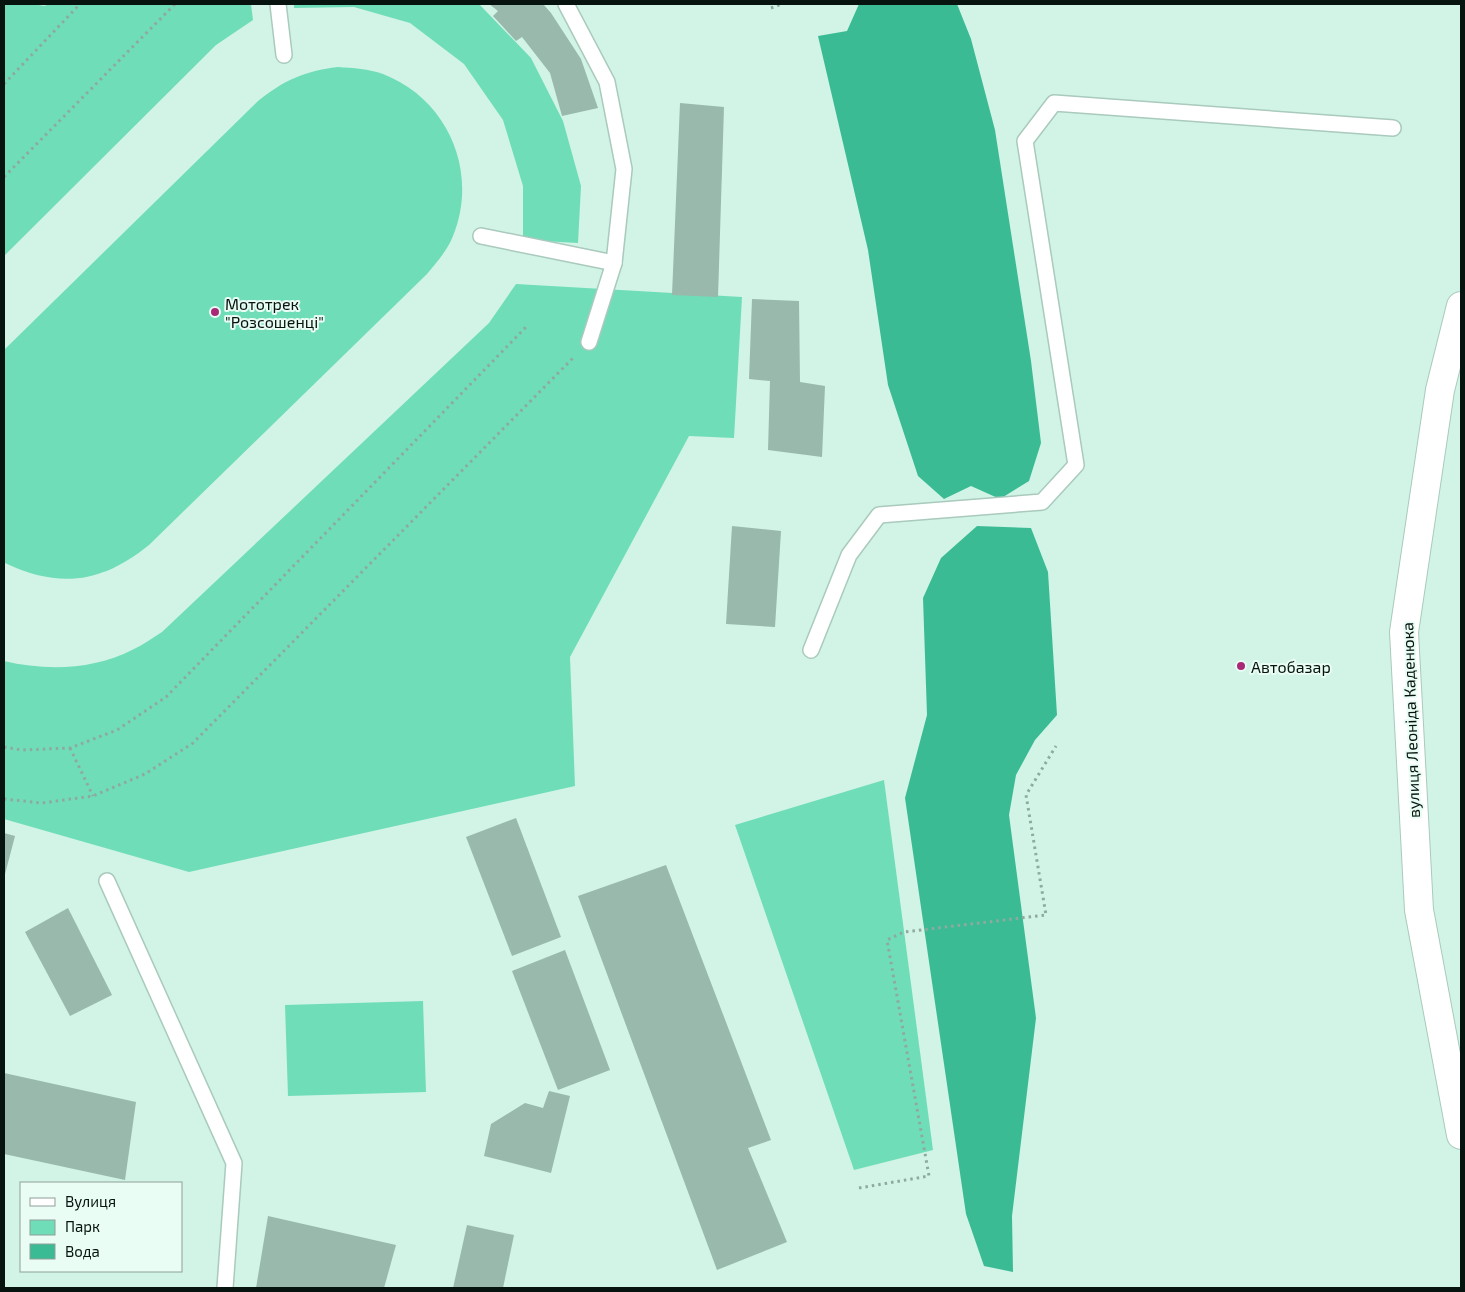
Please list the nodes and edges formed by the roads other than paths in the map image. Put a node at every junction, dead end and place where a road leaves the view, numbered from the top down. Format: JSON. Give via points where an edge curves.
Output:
{"nodes":[{"id":1,"x":278,"y":4,"type":"edge"},
{"id":2,"x":566,"y":4,"type":"edge"},
{"id":3,"x":284,"y":55,"type":"dead end"},
{"id":4,"x":1393,"y":128,"type":"dead end"},
{"id":5,"x":481,"y":236,"type":"dead end"},
{"id":6,"x":614,"y":262,"type":"junction"},
{"id":7,"x":1461,"y":306,"type":"edge"},
{"id":8,"x":589,"y":342,"type":"road end"},
{"id":9,"x":811,"y":650,"type":"dead end"},
{"id":10,"x":107,"y":881,"type":"dead end"},
{"id":11,"x":1461,"y":1135,"type":"edge"},
{"id":12,"x":225,"y":1288,"type":"edge"}],
"edges":[{"from":1,"to":3,"type":"lane"},
{"from":2,"to":6,"type":"lane","via":[[607,82],[624,169]]},
{"from":4,"to":9,"type":"lane","via":[[1054,103],[1025,141],[1076,465],[1042,502],[879,515],[848,555]]},
{"from":5,"to":6,"type":"lane"},
{"from":6,"to":8,"type":"lane"},
{"from":7,"to":11,"type":"street","name":"вулиця Леоніда Каденюка","via":[[1440,390],[1404,632],[1419,910]]},
{"from":10,"to":12,"type":"lane","via":[[234,1163]]}]}
